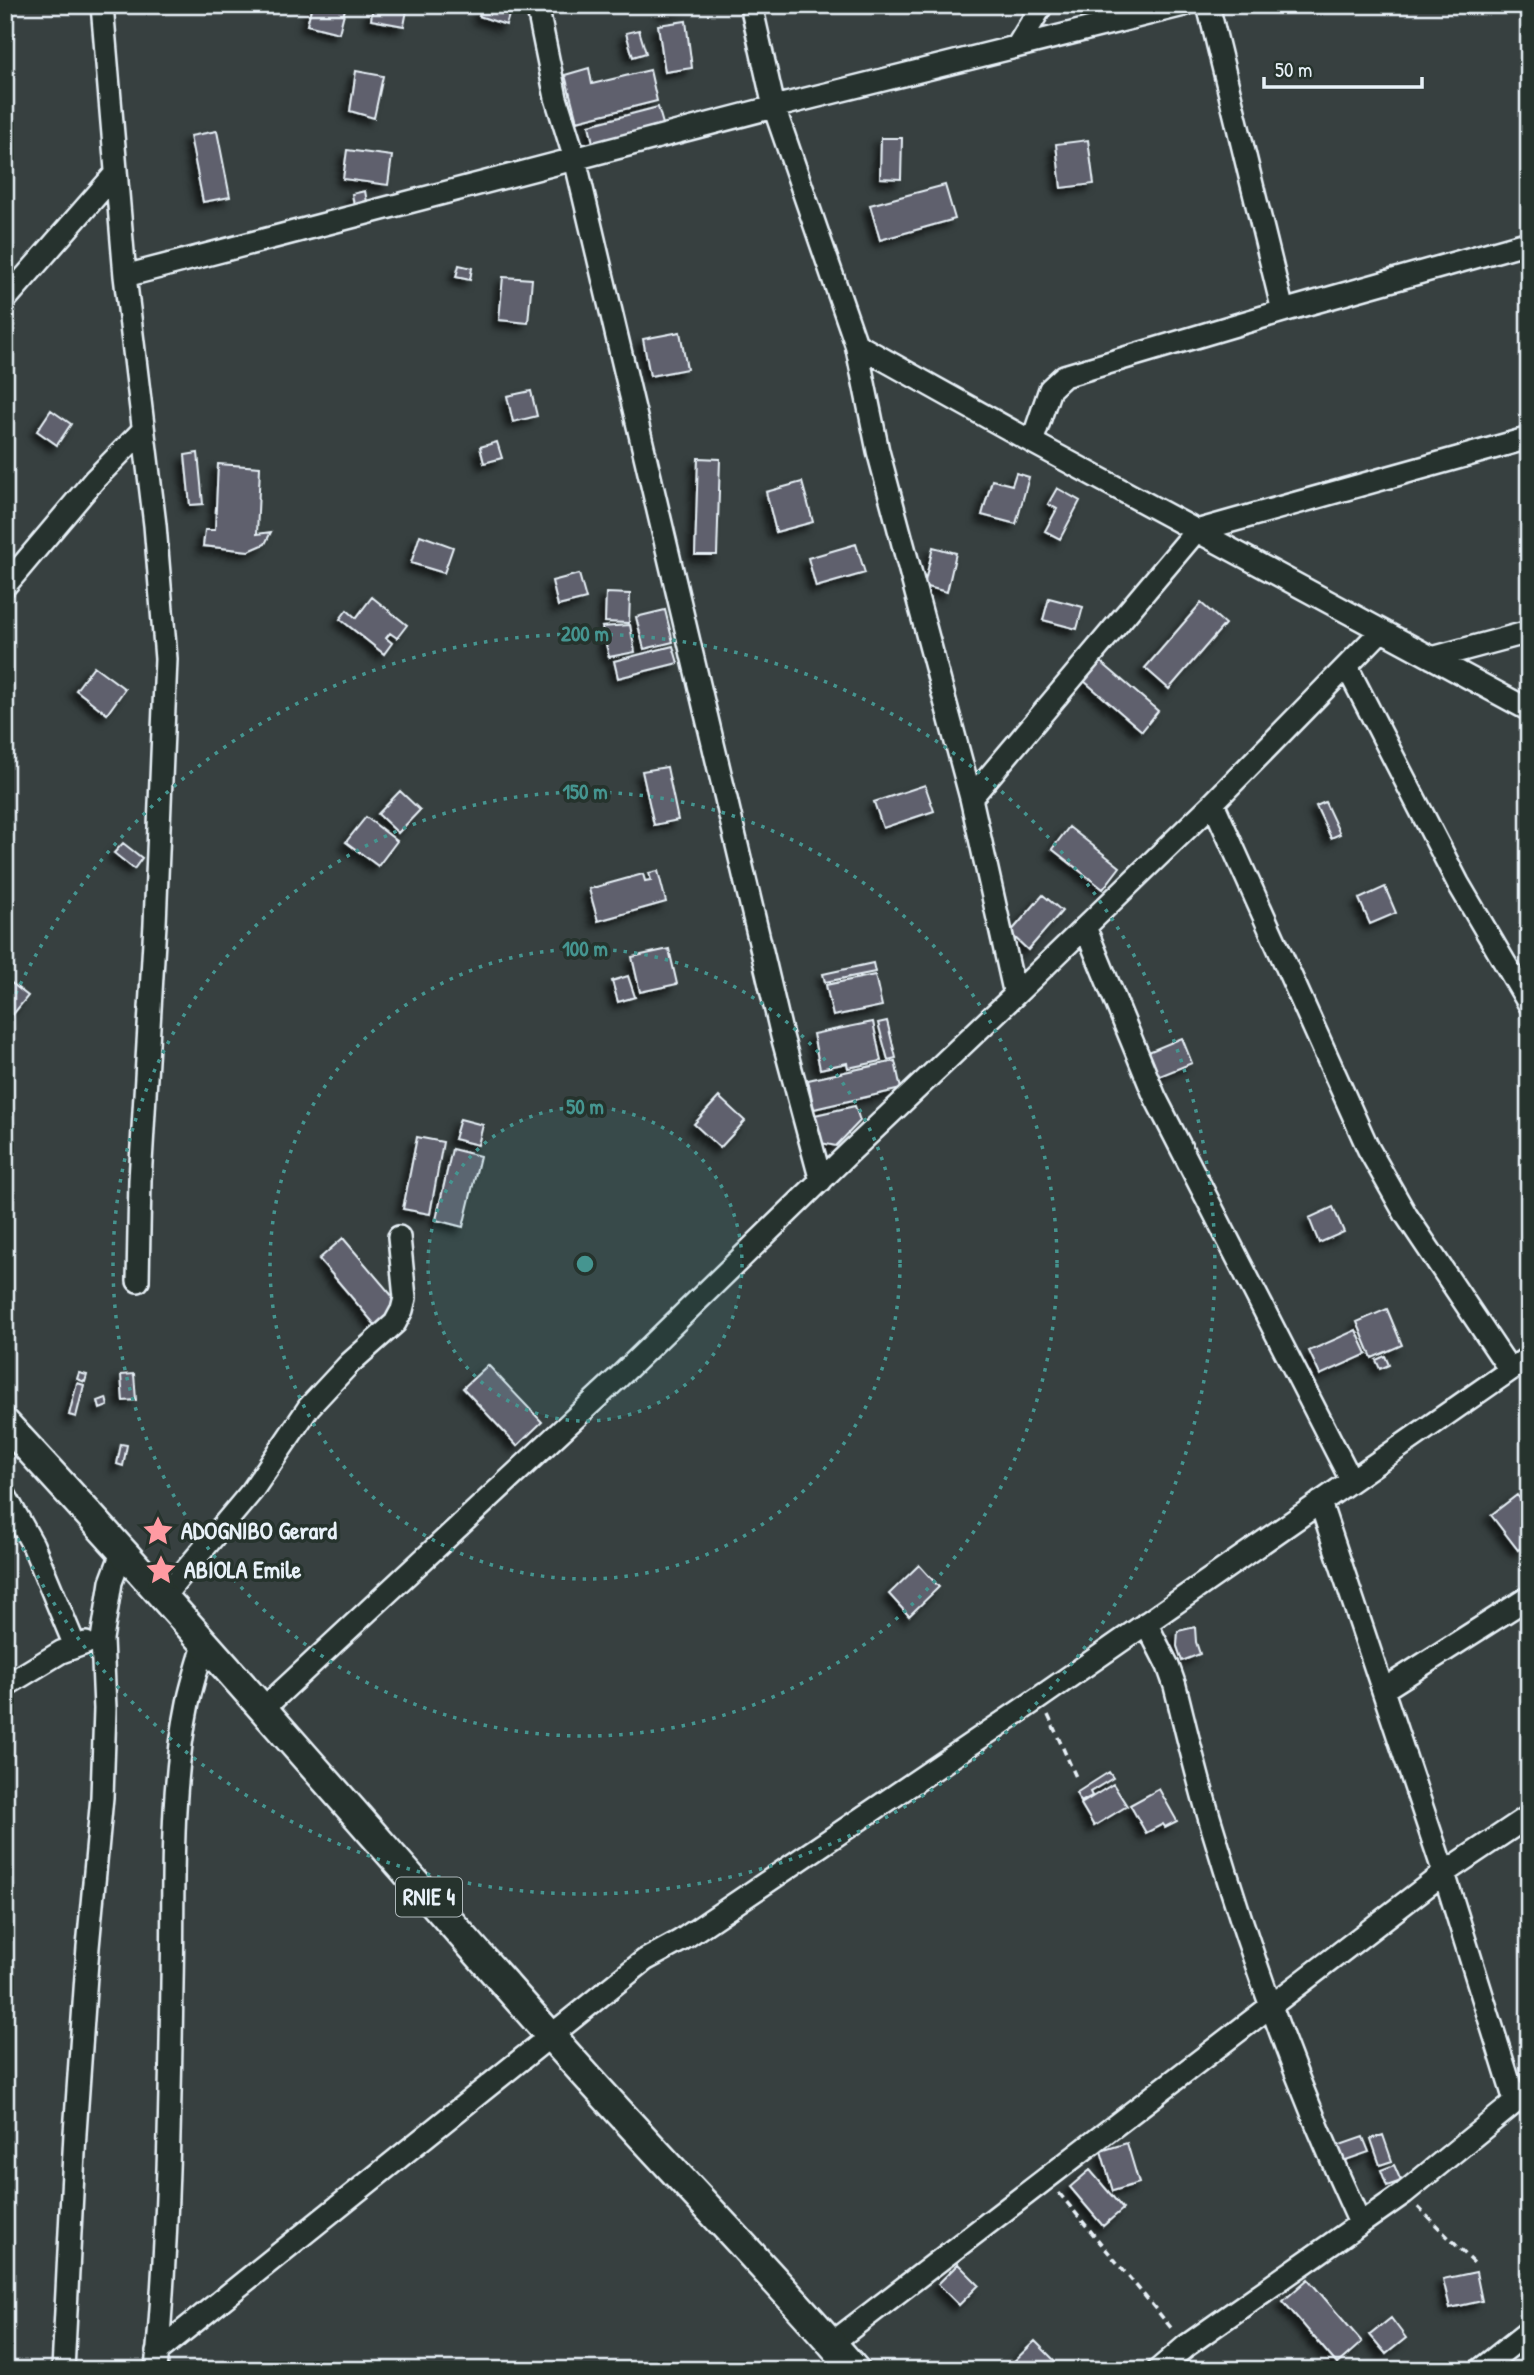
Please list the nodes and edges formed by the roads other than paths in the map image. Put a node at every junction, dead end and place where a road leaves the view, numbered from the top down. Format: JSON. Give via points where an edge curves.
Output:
{"nodes":[{"id":1,"x":102,"y":5,"type":"edge"},
{"id":2,"x":537,"y":5,"type":"edge"},
{"id":3,"x":751,"y":5,"type":"edge"},
{"id":4,"x":1042,"y":5,"type":"edge"},
{"id":5,"x":1184,"y":5,"type":"edge"},
{"id":6,"x":1208,"y":5,"type":"edge"},
{"id":7,"x":1018,"y":45,"type":"junction"},
{"id":8,"x":775,"y":107,"type":"junction"},
{"id":9,"x":575,"y":159,"type":"junction"},
{"id":10,"x":116,"y":173,"type":"junction"},
{"id":11,"x":1529,"y":242,"type":"edge"},
{"id":12,"x":125,"y":276,"type":"junction"},
{"id":13,"x":5,"y":300,"type":"edge"},
{"id":14,"x":1283,"y":311,"type":"junction"},
{"id":15,"x":856,"y":344,"type":"junction"},
{"id":16,"x":143,"y":430,"type":"junction"},
{"id":17,"x":1529,"y":438,"type":"edge"},
{"id":18,"x":1032,"y":442,"type":"junction"},
{"id":19,"x":1196,"y":531,"type":"junction"},
{"id":20,"x":5,"y":586,"type":"edge"},
{"id":21,"x":1381,"y":631,"type":"junction"},
{"id":22,"x":1529,"y":632,"type":"edge"},
{"id":23,"x":1433,"y":658,"type":"junction"},
{"id":24,"x":1347,"y":667,"type":"junction"},
{"id":25,"x":1529,"y":710,"type":"edge"},
{"id":26,"x":971,"y":799,"type":"junction"},
{"id":27,"x":1213,"y":803,"type":"junction"},
{"id":28,"x":1084,"y":927,"type":"junction"},
{"id":29,"x":1015,"y":995,"type":"junction"},
{"id":30,"x":1529,"y":1004,"type":"edge"},
{"id":31,"x":821,"y":1181,"type":"junction"},
{"id":32,"x":398,"y":1237,"type":"dead end"},
{"id":33,"x":138,"y":1281,"type":"dead end"},
{"id":34,"x":1529,"y":1357,"type":"edge"},
{"id":35,"x":1510,"y":1370,"type":"junction"},
{"id":36,"x":5,"y":1423,"type":"edge"},
{"id":37,"x":1351,"y":1480,"type":"junction"},
{"id":38,"x":5,"y":1495,"type":"edge"},
{"id":39,"x":1320,"y":1502,"type":"junction"},
{"id":40,"x":123,"y":1550,"type":"junction"},
{"id":41,"x":163,"y":1597,"type":"junction"},
{"id":42,"x":1529,"y":1597,"type":"edge"},
{"id":43,"x":1146,"y":1623,"type":"junction"},
{"id":44,"x":102,"y":1639,"type":"junction"},
{"id":45,"x":205,"y":1642,"type":"junction"},
{"id":46,"x":75,"y":1646,"type":"junction"},
{"id":47,"x":5,"y":1686,"type":"edge"},
{"id":48,"x":1383,"y":1690,"type":"junction"},
{"id":49,"x":264,"y":1708,"type":"junction"},
{"id":50,"x":1529,"y":1816,"type":"edge"},
{"id":51,"x":1444,"y":1872,"type":"junction"},
{"id":52,"x":1271,"y":2006,"type":"junction"},
{"id":53,"x":551,"y":2036,"type":"junction"},
{"id":54,"x":1522,"y":2096,"type":"edge"},
{"id":55,"x":1360,"y":2223,"type":"junction"},
{"id":56,"x":1529,"y":2331,"type":"edge"},
{"id":57,"x":832,"y":2343,"type":"junction"},
{"id":58,"x":157,"y":2361,"type":"edge"},
{"id":59,"x":63,"y":2370,"type":"edge"},
{"id":60,"x":855,"y":2370,"type":"edge"},
{"id":61,"x":1158,"y":2370,"type":"edge"},
{"id":62,"x":1480,"y":2370,"type":"edge"}],
"edges":[{"from":1,"to":10,"type":"street"},
{"from":2,"to":9,"type":"street","via":[[556,97]]},
{"from":3,"to":8,"type":"street"},
{"from":4,"to":7,"type":"street"},
{"from":5,"to":7,"type":"street"},
{"from":6,"to":14,"type":"street"},
{"from":7,"to":8,"type":"street"},
{"from":8,"to":9,"type":"street"},
{"from":8,"to":15,"type":"street"},
{"from":9,"to":12,"type":"street"},
{"from":9,"to":31,"type":"street","via":[[782,1036]]},
{"from":10,"to":12,"type":"street"},
{"from":10,"to":13,"type":"street"},
{"from":11,"to":14,"type":"street"},
{"from":12,"to":16,"type":"street"},
{"from":14,"to":18,"type":"street","via":[[1064,376],[1050,389]]},
{"from":15,"to":18,"type":"street"},
{"from":15,"to":26,"type":"street","via":[[878,451]]},
{"from":16,"to":20,"type":"street"},
{"from":16,"to":33,"type":"street","via":[[166,659]]},
{"from":17,"to":19,"type":"street"},
{"from":18,"to":19,"type":"street"},
{"from":19,"to":21,"type":"street"},
{"from":19,"to":26,"type":"street"},
{"from":21,"to":23,"type":"street"},
{"from":21,"to":24,"type":"street"},
{"from":22,"to":23,"type":"street"},
{"from":23,"to":25,"type":"street"},
{"from":24,"to":27,"type":"street"},
{"from":24,"to":30,"type":"street","via":[[1458,883]]},
{"from":26,"to":29,"type":"street"},
{"from":27,"to":28,"type":"street"},
{"from":27,"to":35,"type":"street","via":[[1368,1148],[1406,1214]]},
{"from":28,"to":29,"type":"street"},
{"from":28,"to":37,"type":"street","via":[[1155,1097]]},
{"from":29,"to":31,"type":"street"},
{"from":31,"to":49,"type":"street","via":[[619,1377]]},
{"from":32,"to":41,"type":"street","via":[[405,1285],[402,1310],[309,1407],[252,1491]]},
{"from":34,"to":35,"type":"street"},
{"from":35,"to":37,"type":"street"},
{"from":36,"to":40,"type":"main road","number":"RNIE 4"},
{"from":37,"to":39,"type":"street"},
{"from":38,"to":46,"type":"street","via":[[33,1545]]},
{"from":39,"to":43,"type":"street"},
{"from":39,"to":48,"type":"street"},
{"from":40,"to":41,"type":"main road","number":"RNIE 4"},
{"from":40,"to":44,"type":"street","via":[[111,1582]]},
{"from":41,"to":45,"type":"main road","number":"RNIE 4"},
{"from":42,"to":48,"type":"street"},
{"from":43,"to":52,"type":"street","via":[[1175,1686],[1213,1831]]},
{"from":43,"to":53,"type":"street","via":[[680,1941],[645,1960]]},
{"from":44,"to":46,"type":"street"},
{"from":44,"to":59,"type":"street","via":[[102,1797],[75,2133]]},
{"from":45,"to":49,"type":"main road","number":"RNIE 4"},
{"from":45,"to":58,"type":"street","via":[[188,1702],[175,1819],[170,2092]]},
{"from":46,"to":47,"type":"street"},
{"from":48,"to":51,"type":"street"},
{"from":49,"to":53,"type":"main road","number":"RNIE 4"},
{"from":50,"to":51,"type":"street"},
{"from":51,"to":52,"type":"street"},
{"from":51,"to":54,"type":"street"},
{"from":52,"to":55,"type":"street","via":[[1302,2092]]},
{"from":52,"to":57,"type":"street"},
{"from":53,"to":57,"type":"main road","number":"RNIE 4"},
{"from":53,"to":58,"type":"street"},
{"from":54,"to":55,"type":"street","via":[[1405,2193]]},
{"from":55,"to":61,"type":"street"},
{"from":56,"to":62,"type":"street"},
{"from":57,"to":60,"type":"main road","number":"RNIE 4"}]}
